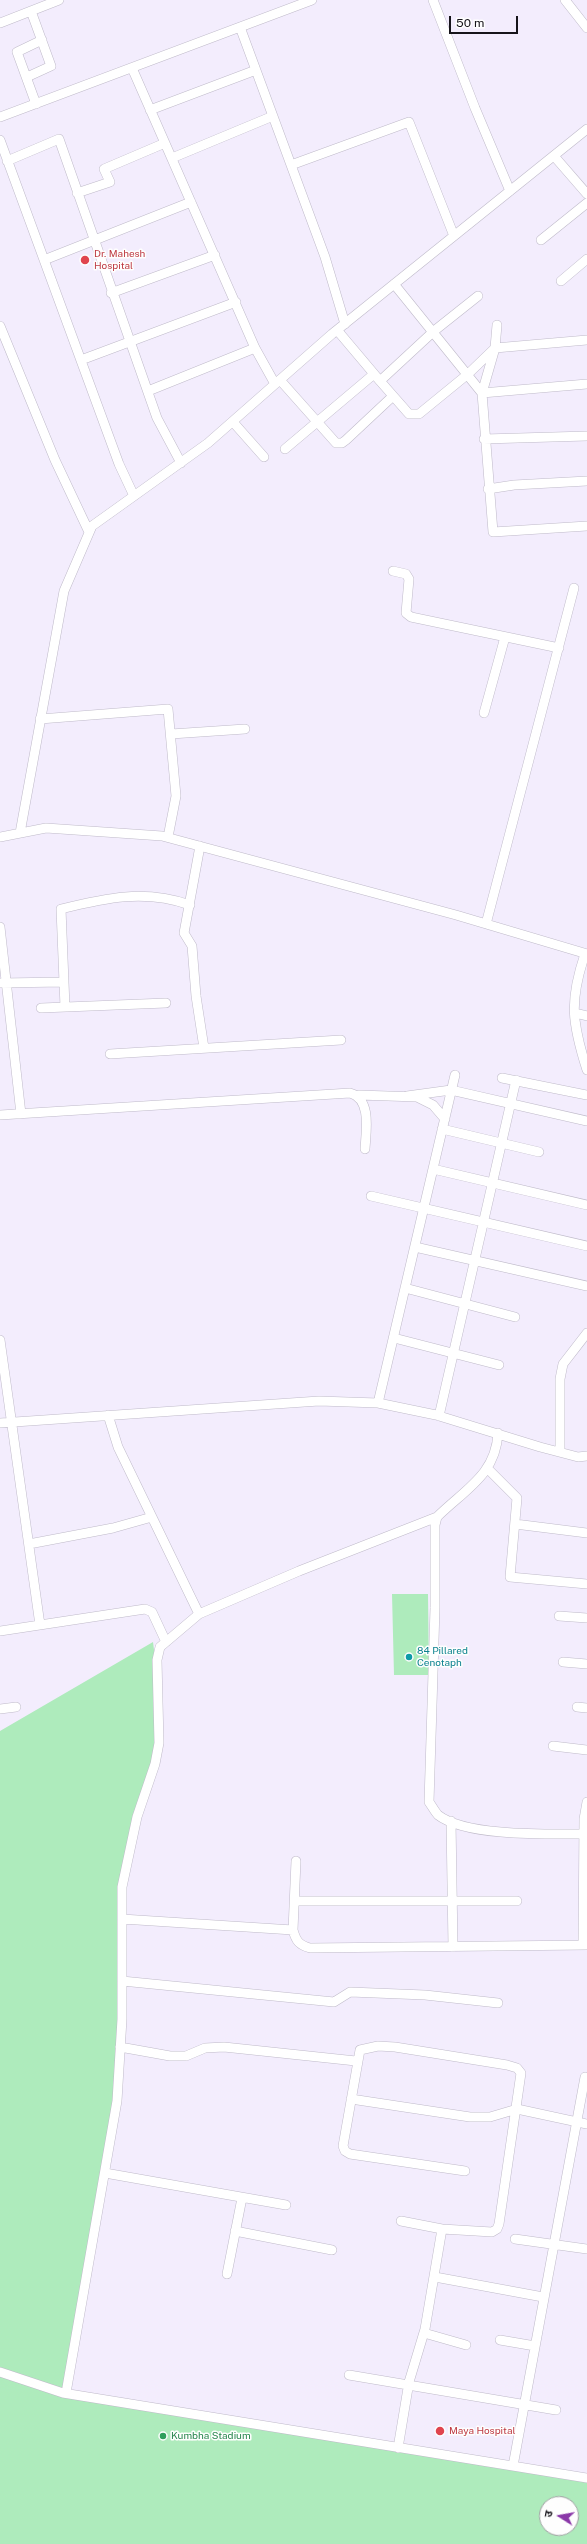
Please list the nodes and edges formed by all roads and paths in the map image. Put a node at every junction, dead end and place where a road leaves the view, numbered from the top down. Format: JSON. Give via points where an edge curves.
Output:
{"nodes":[{"id":1,"x":59,"y":0,"type":"edge"},
{"id":2,"x":312,"y":0,"type":"edge"},
{"id":3,"x":433,"y":0,"type":"edge"},
{"id":4,"x":565,"y":0,"type":"edge"},
{"id":5,"x":31,"y":11,"type":"junction"},
{"id":6,"x":0,"y":23,"type":"edge"},
{"id":7,"x":240,"y":27,"type":"junction"},
{"id":8,"x":587,"y":28,"type":"edge"},
{"id":9,"x":42,"y":40,"type":"junction"},
{"id":10,"x":132,"y":68,"type":"junction"},
{"id":11,"x":256,"y":70,"type":"junction"},
{"id":12,"x":27,"y":76,"type":"junction"},
{"id":13,"x":36,"y":104,"type":"junction"},
{"id":14,"x":150,"y":110,"type":"junction"},
{"id":15,"x":273,"y":116,"type":"junction"},
{"id":16,"x":0,"y":118,"type":"edge"},
{"id":17,"x":587,"y":129,"type":"edge"},
{"id":18,"x":0,"y":140,"type":"edge"},
{"id":19,"x":165,"y":143,"type":"junction"},
{"id":20,"x":554,"y":156,"type":"junction"},
{"id":21,"x":172,"y":158,"type":"junction"},
{"id":22,"x":7,"y":161,"type":"junction"},
{"id":23,"x":291,"y":165,"type":"junction"},
{"id":24,"x":510,"y":191,"type":"junction"},
{"id":25,"x":77,"y":193,"type":"junction"},
{"id":26,"x":587,"y":194,"type":"edge"},
{"id":27,"x":191,"y":202,"type":"junction"},
{"id":28,"x":587,"y":203,"type":"edge"},
{"id":29,"x":454,"y":236,"type":"junction"},
{"id":30,"x":541,"y":240,"type":"dead end"},
{"id":31,"x":93,"y":241,"type":"junction"},
{"id":32,"x":214,"y":255,"type":"junction"},
{"id":33,"x":44,"y":260,"type":"junction"},
{"id":34,"x":587,"y":260,"type":"edge"},
{"id":35,"x":561,"y":281,"type":"dead end"},
{"id":36,"x":394,"y":284,"type":"junction"},
{"id":37,"x":111,"y":293,"type":"junction"},
{"id":38,"x":478,"y":296,"type":"dead end"},
{"id":39,"x":236,"y":302,"type":"junction"},
{"id":40,"x":345,"y":324,"type":"junction"},
{"id":41,"x":497,"y":324,"type":"dead end"},
{"id":42,"x":0,"y":326,"type":"edge"},
{"id":43,"x":337,"y":330,"type":"junction"},
{"id":44,"x":434,"y":331,"type":"junction"},
{"id":45,"x":587,"y":340,"type":"edge"},
{"id":46,"x":129,"y":342,"type":"junction"},
{"id":47,"x":256,"y":348,"type":"junction"},
{"id":48,"x":495,"y":348,"type":"junction"},
{"id":49,"x":81,"y":360,"type":"junction"},
{"id":50,"x":468,"y":374,"type":"junction"},
{"id":51,"x":377,"y":377,"type":"junction"},
{"id":52,"x":278,"y":382,"type":"junction"},
{"id":53,"x":587,"y":384,"type":"edge"},
{"id":54,"x":148,"y":391,"type":"junction"},
{"id":55,"x":482,"y":393,"type":"junction"},
{"id":56,"x":393,"y":396,"type":"junction"},
{"id":57,"x":233,"y":422,"type":"junction"},
{"id":58,"x":316,"y":422,"type":"junction"},
{"id":59,"x":587,"y":436,"type":"edge"},
{"id":60,"x":484,"y":439,"type":"junction"},
{"id":61,"x":285,"y":449,"type":"dead end"},
{"id":62,"x":264,"y":457,"type":"dead end"},
{"id":63,"x":181,"y":463,"type":"junction"},
{"id":64,"x":587,"y":481,"type":"edge"},
{"id":65,"x":488,"y":489,"type":"junction"},
{"id":66,"x":134,"y":496,"type":"junction"},
{"id":67,"x":587,"y":526,"type":"edge"},
{"id":68,"x":89,"y":532,"type":"junction"},
{"id":69,"x":393,"y":571,"type":"dead end"},
{"id":70,"x":574,"y":588,"type":"dead end"},
{"id":71,"x":505,"y":637,"type":"junction"},
{"id":72,"x":559,"y":648,"type":"junction"},
{"id":73,"x":484,"y":713,"type":"dead end"},
{"id":74,"x":40,"y":719,"type":"junction"},
{"id":75,"x":245,"y":729,"type":"dead end"},
{"id":76,"x":171,"y":734,"type":"junction"},
{"id":77,"x":20,"y":833,"type":"junction"},
{"id":78,"x":0,"y":837,"type":"edge"},
{"id":79,"x":168,"y":837,"type":"junction"},
{"id":80,"x":200,"y":846,"type":"junction"},
{"id":81,"x":190,"y":905,"type":"junction"},
{"id":82,"x":486,"y":924,"type":"junction"},
{"id":83,"x":0,"y":927,"type":"edge"},
{"id":84,"x":586,"y":954,"type":"edge"},
{"id":85,"x":64,"y":982,"type":"junction"},
{"id":86,"x":3,"y":983,"type":"edge"},
{"id":87,"x":166,"y":1003,"type":"dead end"},
{"id":88,"x":65,"y":1007,"type":"junction"},
{"id":89,"x":41,"y":1008,"type":"dead end"},
{"id":90,"x":574,"y":1013,"type":"junction"},
{"id":91,"x":587,"y":1016,"type":"edge"},
{"id":92,"x":341,"y":1040,"type":"dead end"},
{"id":93,"x":204,"y":1048,"type":"junction"},
{"id":94,"x":110,"y":1054,"type":"dead end"},
{"id":95,"x":587,"y":1070,"type":"edge"},
{"id":96,"x":455,"y":1075,"type":"dead end"},
{"id":97,"x":502,"y":1078,"type":"dead end"},
{"id":98,"x":516,"y":1080,"type":"junction"},
{"id":99,"x":451,"y":1090,"type":"junction"},
{"id":100,"x":359,"y":1095,"type":"junction"},
{"id":101,"x":587,"y":1095,"type":"edge"},
{"id":102,"x":407,"y":1096,"type":"junction"},
{"id":103,"x":510,"y":1103,"type":"junction"},
{"id":104,"x":21,"y":1114,"type":"junction"},
{"id":105,"x":0,"y":1115,"type":"edge"},
{"id":106,"x":445,"y":1119,"type":"junction"},
{"id":107,"x":587,"y":1121,"type":"edge"},
{"id":108,"x":442,"y":1129,"type":"junction"},
{"id":109,"x":501,"y":1143,"type":"junction"},
{"id":110,"x":365,"y":1149,"type":"dead end"},
{"id":111,"x":539,"y":1152,"type":"dead end"},
{"id":112,"x":433,"y":1169,"type":"junction"},
{"id":113,"x":492,"y":1181,"type":"junction"},
{"id":114,"x":371,"y":1196,"type":"dead end"},
{"id":115,"x":587,"y":1205,"type":"edge"},
{"id":116,"x":424,"y":1207,"type":"junction"},
{"id":117,"x":483,"y":1221,"type":"junction"},
{"id":118,"x":587,"y":1246,"type":"edge"},
{"id":119,"x":415,"y":1247,"type":"junction"},
{"id":120,"x":475,"y":1260,"type":"junction"},
{"id":121,"x":587,"y":1286,"type":"edge"},
{"id":122,"x":405,"y":1288,"type":"junction"},
{"id":123,"x":465,"y":1304,"type":"junction"},
{"id":124,"x":515,"y":1318,"type":"dead end"},
{"id":125,"x":587,"y":1333,"type":"edge"},
{"id":126,"x":394,"y":1338,"type":"junction"},
{"id":127,"x":0,"y":1340,"type":"edge"},
{"id":128,"x":453,"y":1354,"type":"junction"},
{"id":129,"x":499,"y":1365,"type":"dead end"},
{"id":130,"x":378,"y":1404,"type":"junction"},
{"id":131,"x":108,"y":1416,"type":"junction"},
{"id":132,"x":439,"y":1416,"type":"junction"},
{"id":133,"x":12,"y":1422,"type":"junction"},
{"id":134,"x":0,"y":1423,"type":"edge"},
{"id":135,"x":498,"y":1433,"type":"junction"},
{"id":136,"x":560,"y":1452,"type":"junction"},
{"id":137,"x":587,"y":1456,"type":"edge"},
{"id":138,"x":487,"y":1468,"type":"junction"},
{"id":139,"x":152,"y":1517,"type":"junction"},
{"id":140,"x":437,"y":1517,"type":"junction"},
{"id":141,"x":515,"y":1524,"type":"junction"},
{"id":142,"x":587,"y":1533,"type":"edge"},
{"id":143,"x":29,"y":1544,"type":"junction"},
{"id":144,"x":587,"y":1584,"type":"edge"},
{"id":145,"x":199,"y":1614,"type":"junction"},
{"id":146,"x":559,"y":1616,"type":"dead end"},
{"id":147,"x":587,"y":1618,"type":"edge"},
{"id":148,"x":40,"y":1625,"type":"junction"},
{"id":149,"x":0,"y":1631,"type":"edge"},
{"id":150,"x":166,"y":1642,"type":"junction"},
{"id":151,"x":563,"y":1662,"type":"dead end"},
{"id":152,"x":587,"y":1664,"type":"edge"},
{"id":153,"x":577,"y":1706,"type":"dead end"},
{"id":154,"x":16,"y":1707,"type":"dead end"},
{"id":155,"x":587,"y":1708,"type":"edge"},
{"id":156,"x":0,"y":1710,"type":"edge"},
{"id":157,"x":553,"y":1746,"type":"dead end"},
{"id":158,"x":587,"y":1750,"type":"edge"},
{"id":159,"x":587,"y":1802,"type":"edge"},
{"id":160,"x":451,"y":1821,"type":"junction"},
{"id":161,"x":586,"y":1834,"type":"edge"},
{"id":162,"x":296,"y":1861,"type":"dead end"},
{"id":163,"x":295,"y":1901,"type":"junction"},
{"id":164,"x":453,"y":1901,"type":"junction"},
{"id":165,"x":517,"y":1901,"type":"dead end"},
{"id":166,"x":122,"y":1919,"type":"junction"},
{"id":167,"x":293,"y":1930,"type":"junction"},
{"id":168,"x":585,"y":1944,"type":"edge"},
{"id":169,"x":453,"y":1947,"type":"junction"},
{"id":170,"x":122,"y":1981,"type":"junction"},
{"id":171,"x":498,"y":2003,"type":"dead end"},
{"id":172,"x":120,"y":2047,"type":"junction"},
{"id":173,"x":356,"y":2061,"type":"junction"},
{"id":174,"x":585,"y":2077,"type":"dead end"},
{"id":175,"x":351,"y":2099,"type":"junction"},
{"id":176,"x":517,"y":2108,"type":"junction"},
{"id":177,"x":576,"y":2122,"type":"junction"},
{"id":178,"x":587,"y":2124,"type":"edge"},
{"id":179,"x":465,"y":2171,"type":"dead end"},
{"id":180,"x":105,"y":2173,"type":"junction"},
{"id":181,"x":242,"y":2198,"type":"junction"},
{"id":182,"x":286,"y":2206,"type":"dead end"},
{"id":183,"x":401,"y":2221,"type":"dead end"},
{"id":184,"x":442,"y":2229,"type":"junction"},
{"id":185,"x":235,"y":2231,"type":"junction"},
{"id":186,"x":515,"y":2239,"type":"dead end"},
{"id":187,"x":552,"y":2246,"type":"junction"},
{"id":188,"x":587,"y":2249,"type":"edge"},
{"id":189,"x":332,"y":2250,"type":"dead end"},
{"id":190,"x":227,"y":2274,"type":"dead end"},
{"id":191,"x":435,"y":2277,"type":"junction"},
{"id":192,"x":543,"y":2297,"type":"junction"},
{"id":193,"x":424,"y":2333,"type":"junction"},
{"id":194,"x":500,"y":2340,"type":"dead end"},
{"id":195,"x":466,"y":2345,"type":"dead end"},
{"id":196,"x":535,"y":2346,"type":"junction"},
{"id":197,"x":0,"y":2372,"type":"edge"},
{"id":198,"x":349,"y":2375,"type":"dead end"},
{"id":199,"x":409,"y":2385,"type":"junction"},
{"id":200,"x":66,"y":2393,"type":"junction"},
{"id":201,"x":524,"y":2405,"type":"junction"},
{"id":202,"x":556,"y":2410,"type":"dead end"},
{"id":203,"x":398,"y":2448,"type":"junction"},
{"id":204,"x":513,"y":2466,"type":"junction"},
{"id":205,"x":587,"y":2478,"type":"edge"}],
"edges":[{"from":1,"to":5,"type":"street"},
{"from":2,"to":7,"type":"street"},
{"from":3,"to":24,"type":"street"},
{"from":4,"to":8,"type":"street"},
{"from":5,"to":6,"type":"street"},
{"from":5,"to":9,"type":"street"},
{"from":7,"to":10,"type":"street"},
{"from":7,"to":11,"type":"street"},
{"from":9,"to":12,"type":"street","via":[[51,66]]},
{"from":9,"to":12,"type":"street","via":[[17,52]]},
{"from":10,"to":13,"type":"street"},
{"from":10,"to":14,"type":"street"},
{"from":11,"to":14,"type":"street"},
{"from":11,"to":15,"type":"street"},
{"from":12,"to":13,"type":"street"},
{"from":13,"to":16,"type":"street"},
{"from":14,"to":19,"type":"street"},
{"from":15,"to":21,"type":"street"},
{"from":15,"to":23,"type":"street"},
{"from":17,"to":20,"type":"street"},
{"from":18,"to":22,"type":"street"},
{"from":19,"to":21,"type":"street"},
{"from":19,"to":25,"type":"street","via":[[104,169],[110,182]]},
{"from":20,"to":24,"type":"street"},
{"from":20,"to":26,"type":"street"},
{"from":21,"to":27,"type":"street"},
{"from":22,"to":25,"type":"street","via":[[59,139]]},
{"from":22,"to":33,"type":"street"},
{"from":23,"to":29,"type":"street","via":[[409,122]]},
{"from":23,"to":40,"type":"street","via":[[325,257]]},
{"from":24,"to":29,"type":"street"},
{"from":25,"to":31,"type":"street"},
{"from":27,"to":31,"type":"street"},
{"from":27,"to":32,"type":"street"},
{"from":28,"to":30,"type":"street"},
{"from":29,"to":36,"type":"street"},
{"from":31,"to":33,"type":"street"},
{"from":31,"to":37,"type":"street"},
{"from":32,"to":37,"type":"street"},
{"from":32,"to":39,"type":"street"},
{"from":33,"to":49,"type":"street"},
{"from":34,"to":35,"type":"street"},
{"from":36,"to":40,"type":"street"},
{"from":36,"to":44,"type":"street"},
{"from":37,"to":46,"type":"street"},
{"from":38,"to":44,"type":"street"},
{"from":39,"to":46,"type":"street"},
{"from":39,"to":47,"type":"street"},
{"from":40,"to":43,"type":"street"},
{"from":41,"to":48,"type":"street"},
{"from":42,"to":68,"type":"street","via":[[55,460]]},
{"from":43,"to":51,"type":"street"},
{"from":43,"to":52,"type":"street"},
{"from":44,"to":50,"type":"street"},
{"from":44,"to":51,"type":"street"},
{"from":45,"to":48,"type":"street"},
{"from":46,"to":49,"type":"street"},
{"from":46,"to":54,"type":"street"},
{"from":47,"to":52,"type":"street"},
{"from":47,"to":54,"type":"street"},
{"from":48,"to":50,"type":"street"},
{"from":48,"to":55,"type":"street"},
{"from":49,"to":66,"type":"street","via":[[119,464]]},
{"from":50,"to":55,"type":"street"},
{"from":50,"to":56,"type":"street","via":[[419,414],[409,414]]},
{"from":51,"to":56,"type":"street"},
{"from":51,"to":58,"type":"street"},
{"from":52,"to":57,"type":"street"},
{"from":52,"to":58,"type":"street"},
{"from":53,"to":55,"type":"street"},
{"from":54,"to":63,"type":"street","via":[[157,418]]},
{"from":55,"to":60,"type":"street"},
{"from":56,"to":58,"type":"street","via":[[342,443],[333,441]]},
{"from":57,"to":62,"type":"street"},
{"from":57,"to":63,"type":"street"},
{"from":58,"to":61,"type":"street"},
{"from":59,"to":60,"type":"street"},
{"from":60,"to":65,"type":"street"},
{"from":63,"to":66,"type":"street"},
{"from":64,"to":65,"type":"street"},
{"from":65,"to":67,"type":"street","via":[[493,532]]},
{"from":66,"to":68,"type":"street","via":[[92,526]]},
{"from":68,"to":74,"type":"street","via":[[64,591]]},
{"from":69,"to":71,"type":"street","via":[[406,574],[410,579],[406,613],[411,617]]},
{"from":70,"to":72,"type":"street"},
{"from":71,"to":72,"type":"street"},
{"from":71,"to":73,"type":"street"},
{"from":72,"to":82,"type":"street"},
{"from":74,"to":76,"type":"street","via":[[168,709]]},
{"from":74,"to":77,"type":"street"},
{"from":75,"to":76,"type":"street"},
{"from":76,"to":79,"type":"street","via":[[176,796]]},
{"from":77,"to":78,"type":"street"},
{"from":77,"to":79,"type":"street","via":[[46,828]]},
{"from":79,"to":80,"type":"street"},
{"from":80,"to":81,"type":"street"},
{"from":80,"to":82,"type":"street"},
{"from":81,"to":85,"type":"street","via":[[135,896],[116,896],[61,909]]},
{"from":81,"to":93,"type":"street","via":[[184,933],[192,946]]},
{"from":82,"to":84,"type":"street"},
{"from":83,"to":86,"type":"street"},
{"from":84,"to":90,"type":"street","via":[[575,982]]},
{"from":85,"to":86,"type":"street"},
{"from":85,"to":88,"type":"street"},
{"from":86,"to":104,"type":"street"},
{"from":87,"to":88,"type":"street"},
{"from":88,"to":89,"type":"street"},
{"from":90,"to":91,"type":"street"},
{"from":90,"to":95,"type":"street","via":[[577,1037]]},
{"from":92,"to":93,"type":"street"},
{"from":93,"to":94,"type":"street"},
{"from":96,"to":99,"type":"street"},
{"from":97,"to":98,"type":"street"},
{"from":98,"to":101,"type":"street"},
{"from":98,"to":103,"type":"street"},
{"from":99,"to":102,"type":"street"},
{"from":99,"to":103,"type":"street"},
{"from":99,"to":106,"type":"street"},
{"from":100,"to":102,"type":"street"},
{"from":100,"to":104,"type":"street","via":[[350,1093]]},
{"from":100,"to":110,"type":"street","via":[[363,1100],[366,1115]]},
{"from":102,"to":106,"type":"street","via":[[417,1097],[433,1105]]},
{"from":103,"to":107,"type":"street"},
{"from":103,"to":109,"type":"street"},
{"from":104,"to":105,"type":"street"},
{"from":106,"to":108,"type":"street"},
{"from":108,"to":109,"type":"street"},
{"from":108,"to":112,"type":"street"},
{"from":109,"to":111,"type":"street"},
{"from":109,"to":113,"type":"street"},
{"from":112,"to":113,"type":"street"},
{"from":112,"to":116,"type":"street"},
{"from":113,"to":115,"type":"street"},
{"from":113,"to":117,"type":"street"},
{"from":114,"to":116,"type":"street"},
{"from":116,"to":117,"type":"street"},
{"from":116,"to":119,"type":"street"},
{"from":117,"to":118,"type":"street"},
{"from":117,"to":120,"type":"street"},
{"from":119,"to":120,"type":"street"},
{"from":119,"to":122,"type":"street"},
{"from":120,"to":121,"type":"street"},
{"from":120,"to":123,"type":"street"},
{"from":122,"to":123,"type":"street"},
{"from":122,"to":126,"type":"street"},
{"from":123,"to":124,"type":"street"},
{"from":123,"to":128,"type":"street"},
{"from":125,"to":136,"type":"street","via":[[563,1364],[560,1379]]},
{"from":126,"to":128,"type":"street"},
{"from":126,"to":130,"type":"street"},
{"from":127,"to":133,"type":"street"},
{"from":128,"to":129,"type":"street"},
{"from":128,"to":132,"type":"street"},
{"from":130,"to":131,"type":"street","via":[[319,1400]]},
{"from":130,"to":132,"type":"street"},
{"from":131,"to":133,"type":"street"},
{"from":131,"to":139,"type":"street","via":[[118,1447]]},
{"from":132,"to":135,"type":"street"},
{"from":133,"to":134,"type":"street"},
{"from":133,"to":143,"type":"street"},
{"from":135,"to":136,"type":"street"},
{"from":135,"to":138,"type":"street","via":[[497,1448]]},
{"from":136,"to":137,"type":"street","via":[[578,1457]]},
{"from":138,"to":140,"type":"street","via":[[479,1480]]},
{"from":138,"to":141,"type":"street","via":[[517,1498]]},
{"from":139,"to":143,"type":"street","via":[[113,1528]]},
{"from":139,"to":145,"type":"street"},
{"from":140,"to":145,"type":"street","via":[[349,1550]]},
{"from":140,"to":160,"type":"street","via":[[429,1802],[438,1814]]},
{"from":141,"to":142,"type":"street"},
{"from":141,"to":144,"type":"street","via":[[510,1577]]},
{"from":143,"to":148,"type":"street"},
{"from":145,"to":150,"type":"street"},
{"from":146,"to":147,"type":"street"},
{"from":148,"to":149,"type":"street"},
{"from":148,"to":150,"type":"street","via":[[145,1609],[152,1612]]},
{"from":150,"to":166,"type":"street","via":[[160,1647],[157,1660],[159,1743],[155,1764],[136,1817],[125,1865]]},
{"from":151,"to":152,"type":"street"},
{"from":153,"to":155,"type":"street"},
{"from":154,"to":156,"type":"street"},
{"from":157,"to":158,"type":"street"},
{"from":159,"to":161,"type":"street"},
{"from":160,"to":161,"type":"street","via":[[510,1834]]},
{"from":160,"to":164,"type":"street"},
{"from":161,"to":168,"type":"street"},
{"from":162,"to":163,"type":"street"},
{"from":163,"to":164,"type":"street"},
{"from":163,"to":167,"type":"street"},
{"from":164,"to":165,"type":"street"},
{"from":164,"to":169,"type":"street"},
{"from":166,"to":167,"type":"street"},
{"from":166,"to":170,"type":"street"},
{"from":167,"to":169,"type":"street","via":[[296,1940],[310,1948]]},
{"from":168,"to":169,"type":"street"},
{"from":170,"to":171,"type":"street","via":[[334,2002],[350,1992],[425,1995]]},
{"from":170,"to":172,"type":"street"},
{"from":172,"to":173,"type":"street","via":[[170,2056],[186,2056],[205,2048],[224,2047]]},
{"from":172,"to":180,"type":"street","via":[[117,2101]]},
{"from":173,"to":175,"type":"street"},
{"from":173,"to":176,"type":"street","via":[[360,2050],[378,2046],[518,2068],[521,2077]]},
{"from":174,"to":177,"type":"street"},
{"from":175,"to":176,"type":"street","via":[[470,2117],[490,2117]]},
{"from":175,"to":179,"type":"street","via":[[342,2146],[344,2151]]},
{"from":176,"to":177,"type":"street"},
{"from":176,"to":184,"type":"street","via":[[497,2229],[492,2232]]},
{"from":177,"to":178,"type":"street"},
{"from":177,"to":187,"type":"street"},
{"from":180,"to":181,"type":"street"},
{"from":180,"to":200,"type":"street"},
{"from":181,"to":182,"type":"street"},
{"from":181,"to":185,"type":"street"},
{"from":183,"to":184,"type":"street"},
{"from":184,"to":191,"type":"street"},
{"from":185,"to":189,"type":"street"},
{"from":185,"to":190,"type":"street"},
{"from":186,"to":187,"type":"street"},
{"from":187,"to":188,"type":"street"},
{"from":187,"to":192,"type":"street"},
{"from":191,"to":192,"type":"street"},
{"from":191,"to":193,"type":"street"},
{"from":192,"to":196,"type":"street"},
{"from":193,"to":195,"type":"street"},
{"from":193,"to":199,"type":"street"},
{"from":194,"to":196,"type":"street"},
{"from":196,"to":201,"type":"street"},
{"from":197,"to":200,"type":"street"},
{"from":198,"to":199,"type":"street"},
{"from":199,"to":201,"type":"street"},
{"from":199,"to":203,"type":"street"},
{"from":200,"to":203,"type":"street"},
{"from":201,"to":202,"type":"street"},
{"from":201,"to":204,"type":"street"},
{"from":203,"to":204,"type":"street"},
{"from":204,"to":205,"type":"street"}]}
